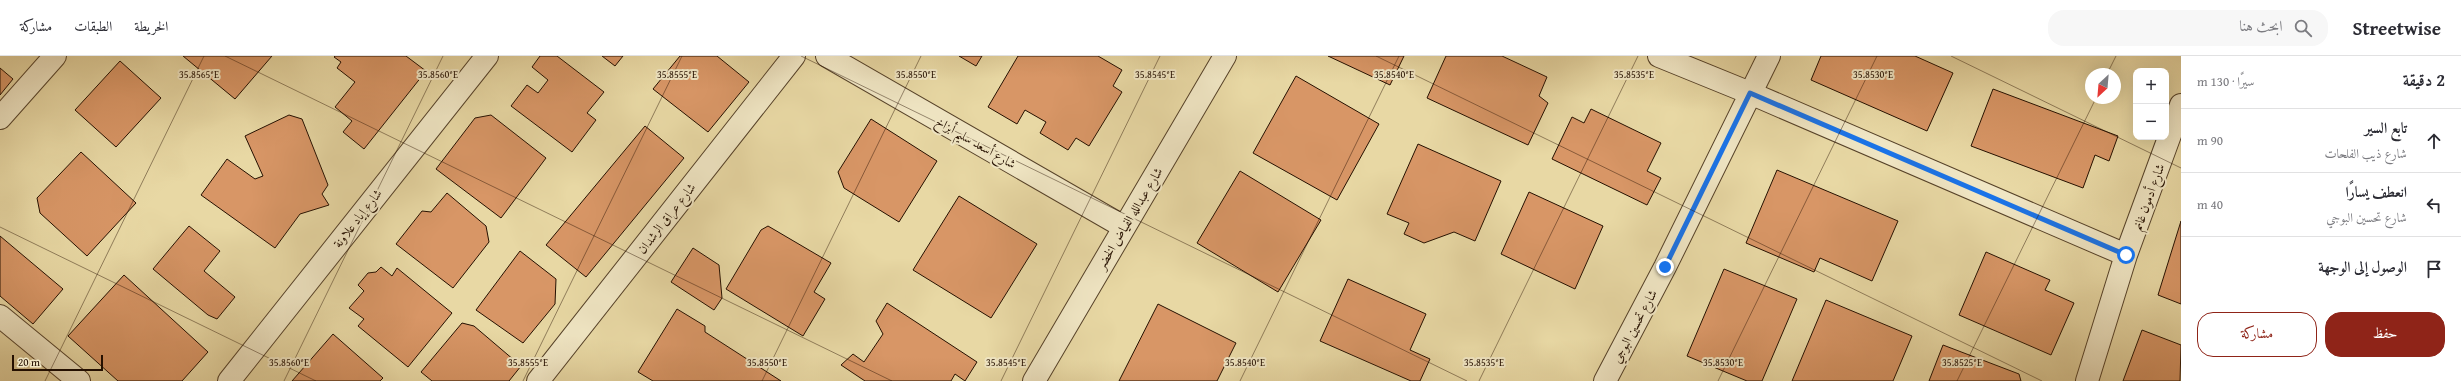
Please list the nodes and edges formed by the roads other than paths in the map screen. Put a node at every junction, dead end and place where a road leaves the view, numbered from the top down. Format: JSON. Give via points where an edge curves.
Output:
{"nodes":[{"id":1,"x":54,"y":56,"type":"edge"},
{"id":2,"x":487,"y":56,"type":"edge"},
{"id":3,"x":794,"y":56,"type":"edge"},
{"id":4,"x":827,"y":56,"type":"edge"},
{"id":5,"x":1225,"y":56,"type":"edge"},
{"id":6,"x":1660,"y":56,"type":"edge"},
{"id":7,"x":1769,"y":56,"type":"edge"},
{"id":8,"x":1750,"y":93,"type":"junction"},
{"id":9,"x":2181,"y":105,"type":"edge"},
{"id":10,"x":0,"y":118,"type":"edge"},
{"id":11,"x":1124,"y":227,"type":"junction"},
{"id":12,"x":2126,"y":255,"type":"junction"},
{"id":13,"x":0,"y":316,"type":"edge"},
{"id":14,"x":79,"y":381,"type":"edge"},
{"id":15,"x":229,"y":381,"type":"edge"},
{"id":16,"x":538,"y":381,"type":"edge"},
{"id":17,"x":1034,"y":381,"type":"edge"},
{"id":18,"x":1605,"y":381,"type":"edge"},
{"id":19,"x":2087,"y":381,"type":"edge"}],
"edges":[{"from":1,"to":10,"type":"street"},
{"from":2,"to":15,"type":"street","name":"شارع إياد علاونة"},
{"from":3,"to":16,"type":"street","name":"شارع عراق الرشدان"},
{"from":4,"to":11,"type":"street","name":"شارع أسعد سليم أبزاخ"},
{"from":5,"to":11,"type":"street","name":"شارع عبدالله الفياض الخضر"},
{"from":6,"to":8,"type":"street"},
{"from":7,"to":8,"type":"street","name":"شارع تحسين البوجي"},
{"from":8,"to":12,"type":"street"},
{"from":8,"to":18,"type":"street","name":"شارع تحسين البوجي","via":[[1665,267]]},
{"from":9,"to":12,"type":"street","name":"شارع أدمون غانم"},
{"from":11,"to":17,"type":"street","name":"شارع عبدالله الفياض الخضر"},
{"from":12,"to":19,"type":"street","name":"شارع أدمون غانم"},
{"from":13,"to":14,"type":"street"}]}
